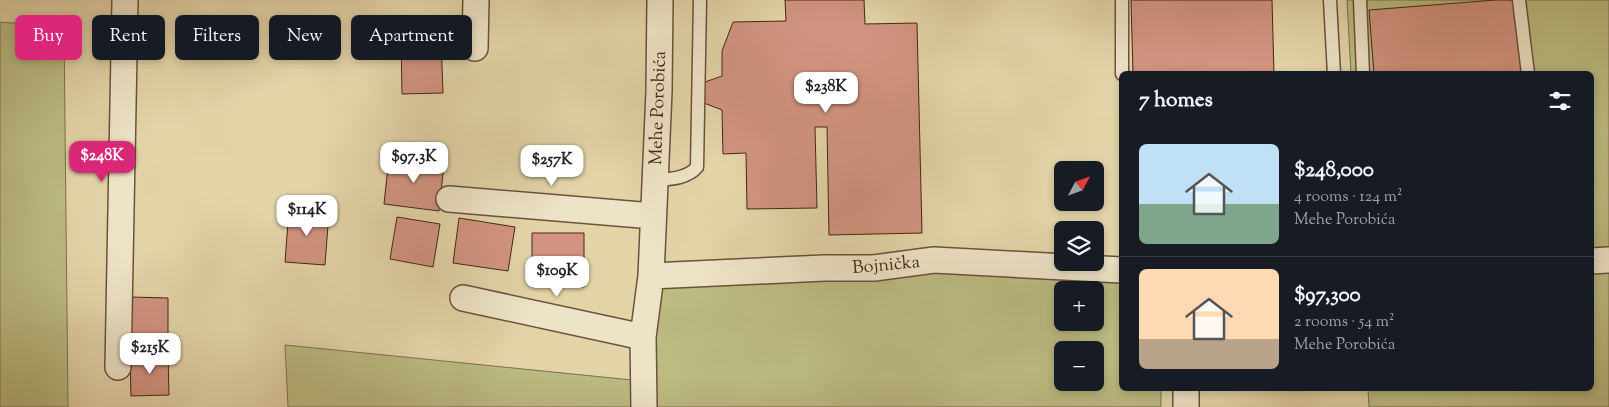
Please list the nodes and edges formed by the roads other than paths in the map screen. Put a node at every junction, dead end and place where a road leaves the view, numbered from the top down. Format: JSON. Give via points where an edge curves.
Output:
{"nodes":[{"id":1,"x":126,"y":0,"type":"edge"},
{"id":2,"x":476,"y":0,"type":"edge"},
{"id":3,"x":660,"y":0,"type":"edge"},
{"id":4,"x":700,"y":0,"type":"edge"},
{"id":5,"x":1122,"y":0,"type":"edge"},
{"id":6,"x":1330,"y":0,"type":"edge"},
{"id":7,"x":1360,"y":0,"type":"edge"},
{"id":8,"x":1519,"y":0,"type":"edge"},
{"id":9,"x":475,"y":48,"type":"dead end"},
{"id":10,"x":1122,"y":71,"type":"edge"},
{"id":11,"x":1334,"y":71,"type":"edge"},
{"id":12,"x":1363,"y":71,"type":"edge"},
{"id":13,"x":1528,"y":71,"type":"edge"},
{"id":14,"x":655,"y":180,"type":"junction"},
{"id":15,"x":448,"y":199,"type":"dead end"},
{"id":16,"x":653,"y":216,"type":"junction"},
{"id":17,"x":1609,"y":260,"type":"edge"},
{"id":18,"x":1594,"y":261,"type":"edge"},
{"id":19,"x":1119,"y":270,"type":"edge"},
{"id":20,"x":651,"y":276,"type":"junction"},
{"id":21,"x":463,"y":298,"type":"dead end"},
{"id":22,"x":642,"y":337,"type":"junction"},
{"id":23,"x":118,"y":367,"type":"dead end"},
{"id":24,"x":1186,"y":391,"type":"edge"},
{"id":25,"x":644,"y":407,"type":"edge"},
{"id":26,"x":1186,"y":407,"type":"edge"}],
"edges":[{"from":1,"to":23,"type":"street"},
{"from":2,"to":9,"type":"street"},
{"from":3,"to":14,"type":"street","name":"Mehe Porobića"},
{"from":4,"to":14,"type":"lane","via":[[697,167],[692,173],[673,179]]},
{"from":5,"to":10,"type":"lane"},
{"from":6,"to":11,"type":"lane"},
{"from":7,"to":12,"type":"lane"},
{"from":8,"to":13,"type":"lane"},
{"from":14,"to":16,"type":"street","name":"Mehe Porobića"},
{"from":15,"to":16,"type":"street"},
{"from":16,"to":20,"type":"street","name":"Mehe Porobića"},
{"from":17,"to":18,"type":"street"},
{"from":19,"to":20,"type":"street","name":"Bojnička","via":[[934,260],[874,268]]},
{"from":20,"to":22,"type":"street","name":"Mehe Porobića"},
{"from":21,"to":22,"type":"street"},
{"from":22,"to":25,"type":"street","name":"Mehe Porobića"},
{"from":24,"to":26,"type":"street"}]}
